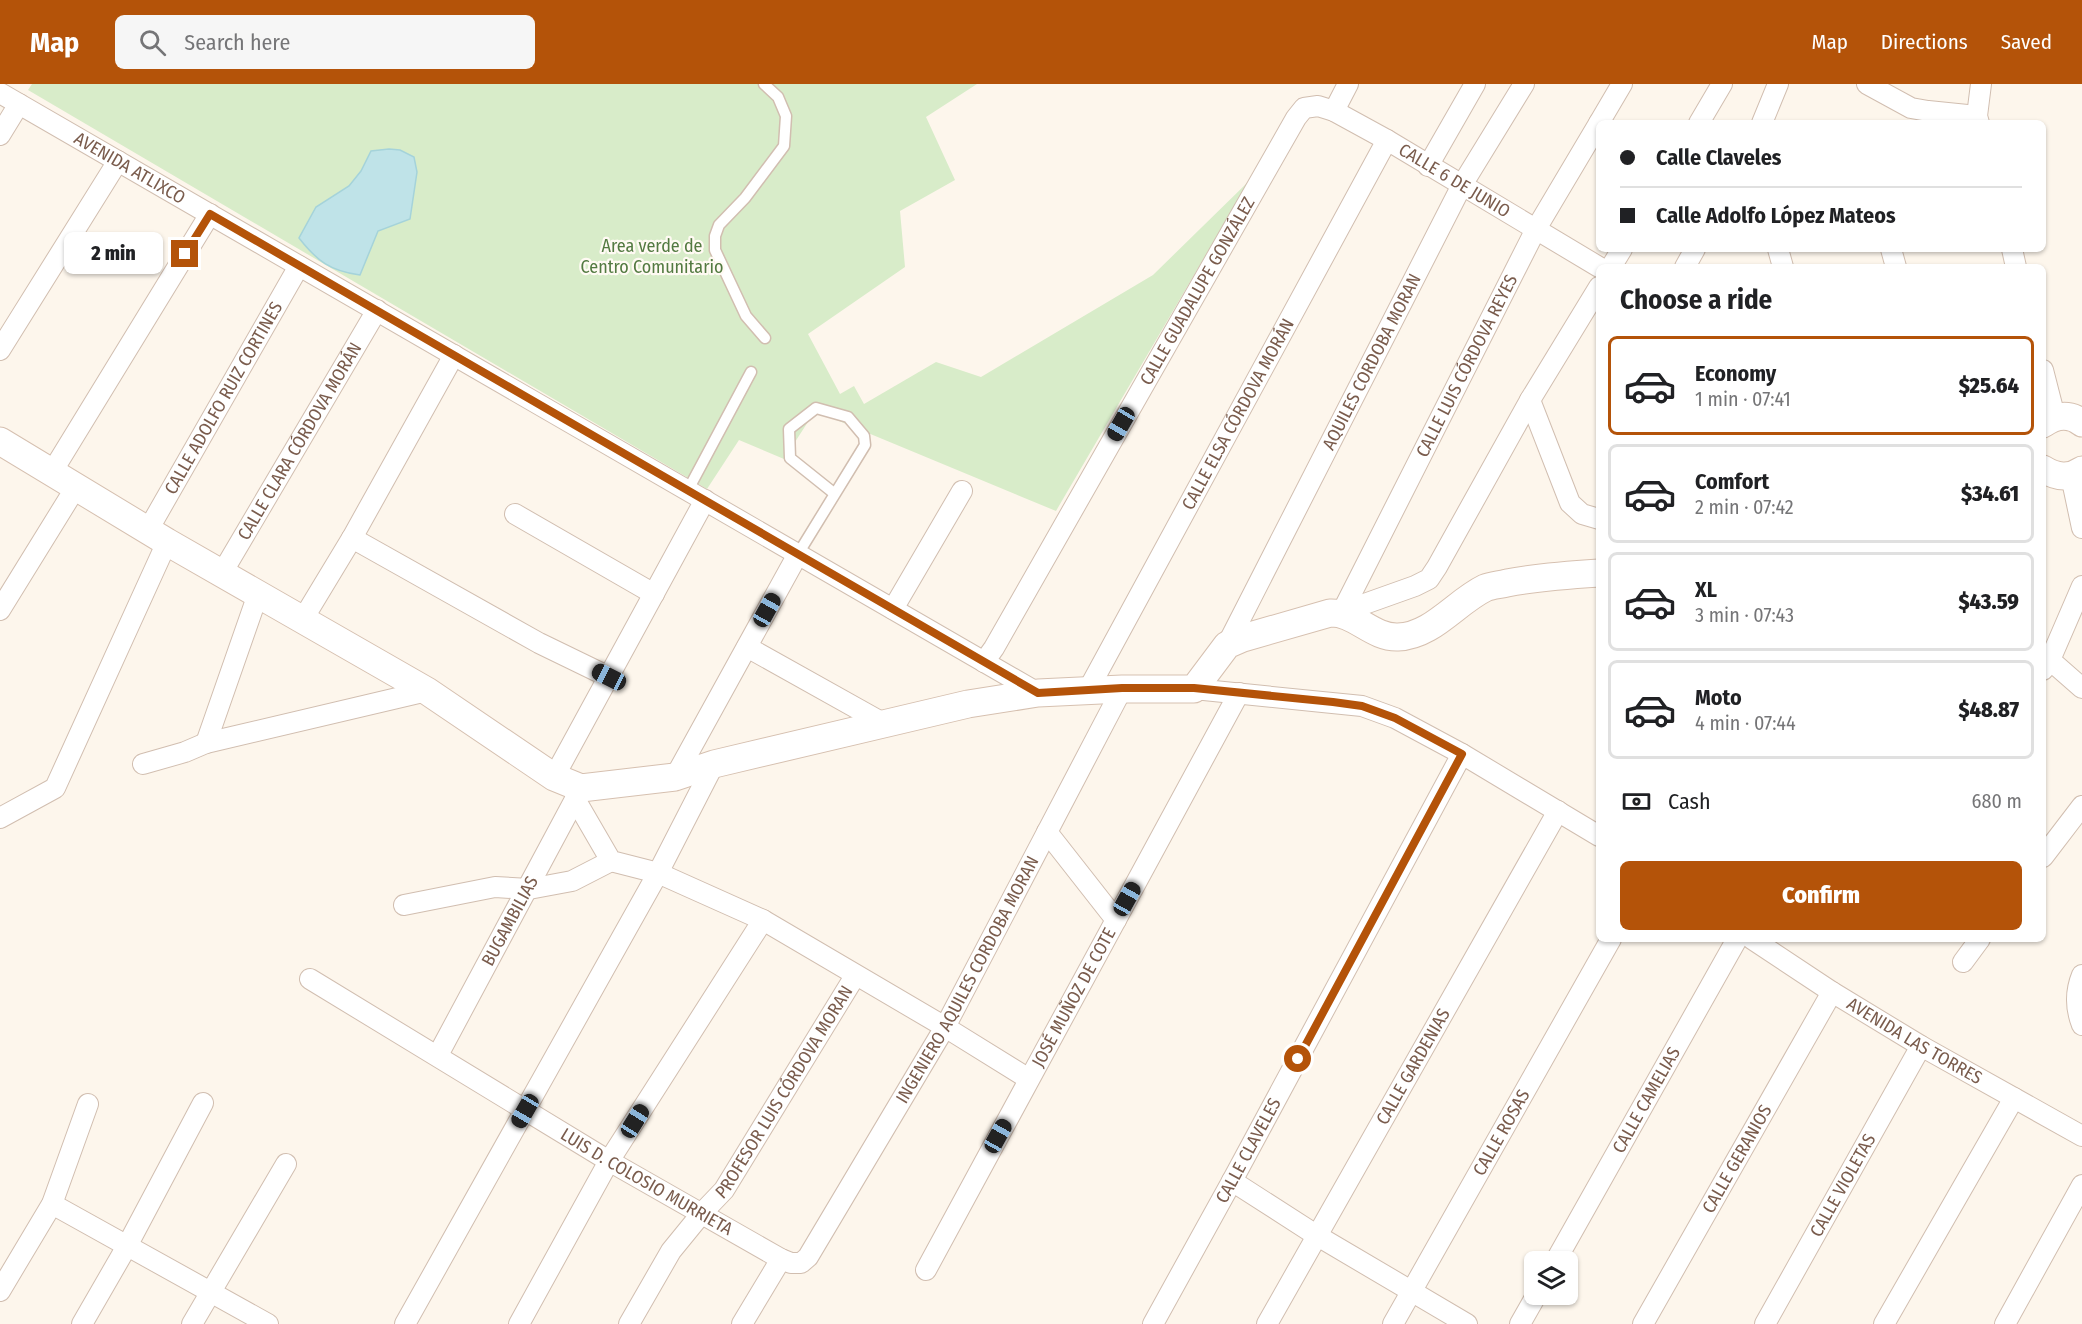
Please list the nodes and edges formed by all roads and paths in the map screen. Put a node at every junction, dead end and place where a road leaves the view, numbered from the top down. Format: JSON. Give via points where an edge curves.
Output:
{"nodes":[{"id":1,"x":764,"y":84,"type":"edge"},
{"id":2,"x":1348,"y":84,"type":"edge"},
{"id":3,"x":1474,"y":84,"type":"edge"},
{"id":4,"x":1524,"y":84,"type":"edge"},
{"id":5,"x":1622,"y":84,"type":"edge"},
{"id":6,"x":1722,"y":84,"type":"edge"},
{"id":7,"x":1778,"y":84,"type":"edge"},
{"id":8,"x":1867,"y":84,"type":"edge"},
{"id":9,"x":1981,"y":84,"type":"edge"},
{"id":10,"x":0,"y":93,"type":"edge"},
{"id":11,"x":19,"y":104,"type":"junction"},
{"id":12,"x":1304,"y":108,"type":"joint"},
{"id":13,"x":1334,"y":111,"type":"junction"},
{"id":14,"x":1601,"y":120,"type":"edge"},
{"id":15,"x":1701,"y":120,"type":"edge"},
{"id":16,"x":1763,"y":120,"type":"edge"},
{"id":17,"x":1978,"y":120,"type":"edge"},
{"id":18,"x":1596,"y":128,"type":"edge"},
{"id":19,"x":0,"y":135,"type":"edge"},
{"id":20,"x":1387,"y":140,"type":"junction"},
{"id":21,"x":118,"y":161,"type":"junction"},
{"id":22,"x":1428,"y":166,"type":"junction"},
{"id":23,"x":1462,"y":185,"type":"junction"},
{"id":24,"x":210,"y":214,"type":"junction"},
{"id":25,"x":1536,"y":229,"type":"junction"},
{"id":26,"x":1596,"y":265,"type":"edge"},
{"id":27,"x":299,"y":266,"type":"junction"},
{"id":28,"x":1596,"y":292,"type":"edge"},
{"id":29,"x":376,"y":310,"type":"junction"},
{"id":30,"x":765,"y":338,"type":"dead end"},
{"id":31,"x":0,"y":350,"type":"edge"},
{"id":32,"x":454,"y":355,"type":"junction"},
{"id":33,"x":751,"y":372,"type":"dead end"},
{"id":34,"x":2046,"y":395,"type":"edge"},
{"id":35,"x":1530,"y":400,"type":"junction"},
{"id":36,"x":2049,"y":420,"type":"edge"},
{"id":37,"x":2082,"y":423,"type":"edge"},
{"id":38,"x":0,"y":441,"type":"edge"},
{"id":39,"x":2046,"y":471,"type":"edge"},
{"id":40,"x":52,"y":472,"type":"junction"},
{"id":41,"x":2077,"y":473,"type":"edge"},
{"id":42,"x":76,"y":487,"type":"junction"},
{"id":43,"x":688,"y":490,"type":"junction"},
{"id":44,"x":962,"y":491,"type":"dead end"},
{"id":45,"x":835,"y":494,"type":"junction"},
{"id":46,"x":705,"y":500,"type":"junction"},
{"id":47,"x":515,"y":514,"type":"dead end"},
{"id":48,"x":1596,"y":518,"type":"edge"},
{"id":49,"x":2082,"y":528,"type":"edge"},
{"id":50,"x":158,"y":536,"type":"junction"},
{"id":51,"x":352,"y":538,"type":"junction"},
{"id":52,"x":798,"y":554,"type":"junction"},
{"id":53,"x":222,"y":573,"type":"junction"},
{"id":54,"x":1596,"y":573,"type":"edge"},
{"id":55,"x":2082,"y":586,"type":"edge"},
{"id":56,"x":258,"y":594,"type":"junction"},
{"id":57,"x":654,"y":594,"type":"junction"},
{"id":58,"x":893,"y":609,"type":"junction"},
{"id":59,"x":0,"y":610,"type":"edge"},
{"id":60,"x":1342,"y":612,"type":"junction"},
{"id":61,"x":303,"y":619,"type":"junction"},
{"id":62,"x":1227,"y":645,"type":"junction"},
{"id":63,"x":747,"y":647,"type":"junction"},
{"id":64,"x":984,"y":662,"type":"junction"},
{"id":65,"x":2047,"y":665,"type":"edge"},
{"id":66,"x":609,"y":677,"type":"junction"},
{"id":67,"x":1122,"y":688,"type":"junction"},
{"id":68,"x":1194,"y":688,"type":"junction"},
{"id":69,"x":2082,"y":688,"type":"edge"},
{"id":70,"x":1088,"y":690,"type":"junction"},
{"id":71,"x":427,"y":691,"type":"junction"},
{"id":72,"x":1038,"y":693,"type":"junction"},
{"id":73,"x":1239,"y":693,"type":"junction"},
{"id":74,"x":883,"y":723,"type":"junction"},
{"id":75,"x":206,"y":743,"type":"junction"},
{"id":76,"x":1462,"y":754,"type":"junction"},
{"id":77,"x":143,"y":764,"type":"dead end"},
{"id":78,"x":714,"y":764,"type":"junction"},
{"id":79,"x":554,"y":777,"type":"junction"},
{"id":80,"x":675,"y":777,"type":"junction"},
{"id":81,"x":578,"y":794,"type":"junction"},
{"id":82,"x":2082,"y":806,"type":"edge"},
{"id":83,"x":1558,"y":811,"type":"junction"},
{"id":84,"x":0,"y":818,"type":"edge"},
{"id":85,"x":1047,"y":831,"type":"junction"},
{"id":86,"x":1596,"y":834,"type":"edge"},
{"id":87,"x":2046,"y":853,"type":"edge"},
{"id":88,"x":611,"y":861,"type":"junction"},
{"id":89,"x":658,"y":873,"type":"junction"},
{"id":90,"x":529,"y":889,"type":"junction"},
{"id":91,"x":404,"y":905,"type":"dead end"},
{"id":92,"x":764,"y":920,"type":"junction"},
{"id":93,"x":1116,"y":920,"type":"junction"},
{"id":94,"x":1609,"y":942,"type":"edge"},
{"id":95,"x":1735,"y":942,"type":"edge"},
{"id":96,"x":1757,"y":942,"type":"edge"},
{"id":97,"x":1978,"y":942,"type":"edge"},
{"id":98,"x":1963,"y":962,"type":"dead end"},
{"id":99,"x":2082,"y":975,"type":"edge"},
{"id":100,"x":855,"y":976,"type":"junction"},
{"id":101,"x":310,"y":979,"type":"dead end"},
{"id":102,"x":1832,"y":992,"type":"junction"},
{"id":103,"x":2082,"y":1025,"type":"edge"},
{"id":104,"x":945,"y":1027,"type":"junction"},
{"id":105,"x":1922,"y":1046,"type":"junction"},
{"id":106,"x":438,"y":1055,"type":"junction"},
{"id":107,"x":1029,"y":1079,"type":"junction"},
{"id":108,"x":2014,"y":1098,"type":"junction"},
{"id":109,"x":203,"y":1103,"type":"dead end"},
{"id":110,"x":88,"y":1104,"type":"dead end"},
{"id":111,"x":525,"y":1111,"type":"junction"},
{"id":112,"x":2082,"y":1136,"type":"edge"},
{"id":113,"x":609,"y":1161,"type":"junction"},
{"id":114,"x":286,"y":1164,"type":"dead end"},
{"id":115,"x":1232,"y":1181,"type":"junction"},
{"id":116,"x":2082,"y":1185,"type":"edge"},
{"id":117,"x":52,"y":1204,"type":"junction"},
{"id":118,"x":702,"y":1214,"type":"junction"},
{"id":119,"x":1316,"y":1235,"type":"junction"},
{"id":120,"x":127,"y":1246,"type":"junction"},
{"id":121,"x":1562,"y":1251,"type":"edge"},
{"id":122,"x":781,"y":1259,"type":"junction"},
{"id":123,"x":801,"y":1263,"type":"joint"},
{"id":124,"x":926,"y":1270,"type":"dead end"},
{"id":125,"x":0,"y":1291,"type":"edge"},
{"id":126,"x":1412,"y":1291,"type":"junction"},
{"id":127,"x":211,"y":1292,"type":"junction"},
{"id":128,"x":1531,"y":1305,"type":"edge"},
{"id":129,"x":82,"y":1324,"type":"edge"},
{"id":130,"x":192,"y":1324,"type":"edge"},
{"id":131,"x":268,"y":1324,"type":"edge"},
{"id":132,"x":405,"y":1324,"type":"edge"},
{"id":133,"x":519,"y":1324,"type":"edge"},
{"id":134,"x":628,"y":1324,"type":"edge"},
{"id":135,"x":742,"y":1324,"type":"edge"},
{"id":136,"x":1153,"y":1324,"type":"edge"},
{"id":137,"x":1267,"y":1324,"type":"edge"},
{"id":138,"x":1393,"y":1324,"type":"edge"},
{"id":139,"x":1467,"y":1324,"type":"edge"},
{"id":140,"x":1520,"y":1324,"type":"edge"},
{"id":141,"x":1643,"y":1324,"type":"edge"},
{"id":142,"x":1765,"y":1324,"type":"edge"},
{"id":143,"x":1884,"y":1324,"type":"edge"},
{"id":144,"x":2005,"y":1324,"type":"edge"}],
"edges":[{"from":1,"to":30,"type":"lane","via":[[778,97],[786,116],[784,146],[719,225],[715,250],[746,316]]},
{"from":2,"to":13,"type":"street"},
{"from":3,"to":22,"type":"street"},
{"from":4,"to":23,"type":"street","name":"AQUILES CORDOBA MORAN"},
{"from":5,"to":14,"type":"street","name":"CALLE LUIS CÓRDOVA REYES"},
{"from":6,"to":15,"type":"street"},
{"from":7,"to":16,"type":"street"},
{"from":8,"to":17,"type":"street","via":[[1911,108]]},
{"from":9,"to":17,"type":"street"},
{"from":10,"to":11,"type":"street","name":"AVENIDA ATLIXCO"},
{"from":11,"to":19,"type":"street"},
{"from":11,"to":21,"type":"street","name":"AVENIDA ATLIXCO"},
{"from":12,"to":13,"type":"street","name":"CALLE 6 DE JUNIO","via":[[1318,106]]},
{"from":12,"to":64,"type":"street","name":"CALLE GUADALUPE GONZÁLEZ"},
{"from":13,"to":20,"type":"street","name":"CALLE 6 DE JUNIO"},
{"from":18,"to":25,"type":"street","name":"CALLE LUIS CÓRDOVA REYES"},
{"from":20,"to":22,"type":"street","name":"CALLE 6 DE JUNIO"},
{"from":20,"to":70,"type":"street","name":"CALLE ELSA CÓRDOVA MORÁN"},
{"from":21,"to":24,"type":"street","name":"AVENIDA ATLIXCO"},
{"from":21,"to":31,"type":"street"},
{"from":22,"to":23,"type":"street","name":"CALLE 6 DE JUNIO"},
{"from":23,"to":25,"type":"street","name":"CALLE 6 DE JUNIO"},
{"from":23,"to":62,"type":"street","name":"AQUILES CORDOBA MORAN"},
{"from":24,"to":27,"type":"street","name":"AVENIDA ATLIXCO"},
{"from":24,"to":40,"type":"street"},
{"from":25,"to":26,"type":"street","name":"CALLE 6 DE JUNIO"},
{"from":25,"to":60,"type":"street","name":"CALLE LUIS CÓRDOVA REYES"},
{"from":27,"to":29,"type":"street","name":"AVENIDA ATLIXCO"},
{"from":27,"to":50,"type":"street","name":"CALLE ADOLFO RUIZ CORTINES"},
{"from":28,"to":35,"type":"street"},
{"from":29,"to":32,"type":"street","name":"AVENIDA ATLIXCO"},
{"from":29,"to":53,"type":"street","name":"CALLE CLARA CÓRDOVA MORÁN"},
{"from":32,"to":43,"type":"street","name":"AVENIDA ATLIXCO"},
{"from":32,"to":51,"type":"street"},
{"from":33,"to":43,"type":"lane"},
{"from":34,"to":36,"type":"street"},
{"from":35,"to":48,"type":"street","via":[[1570,503],[1582,514]]},
{"from":35,"to":60,"type":"street","via":[[1429,579]]},
{"from":36,"to":37,"type":"street","via":[[2067,416]]},
{"from":38,"to":40,"type":"street"},
{"from":39,"to":41,"type":"street","via":[[2061,477]]},
{"from":40,"to":42,"type":"street"},
{"from":41,"to":49,"type":"street"},
{"from":42,"to":50,"type":"street"},
{"from":42,"to":59,"type":"street"},
{"from":43,"to":46,"type":"street","name":"AVENIDA ATLIXCO"},
{"from":44,"to":58,"type":"street"},
{"from":45,"to":45,"type":"lane","via":[[865,446],[864,436],[848,417],[816,408],[789,429],[790,458]]},
{"from":45,"to":52,"type":"lane"},
{"from":46,"to":52,"type":"street","name":"AVENIDA ATLIXCO"},
{"from":46,"to":57,"type":"street"},
{"from":47,"to":57,"type":"street"},
{"from":50,"to":53,"type":"street"},
{"from":50,"to":84,"type":"street","name":"CALLE ADOLFO RUIZ CORTINES","via":[[55,788]]},
{"from":51,"to":61,"type":"street"},
{"from":51,"to":66,"type":"street"},
{"from":52,"to":58,"type":"street","name":"AVENIDA ATLIXCO"},
{"from":52,"to":63,"type":"street"},
{"from":53,"to":56,"type":"street"},
{"from":54,"to":60,"type":"street","via":[[1487,587],[1416,634],[1396,638],[1376,633]]},
{"from":55,"to":65,"type":"street"},
{"from":56,"to":61,"type":"street"},
{"from":56,"to":75,"type":"street"},
{"from":57,"to":66,"type":"street"},
{"from":58,"to":64,"type":"street","name":"AVENIDA ATLIXCO"},
{"from":60,"to":62,"type":"street"},
{"from":61,"to":71,"type":"street"},
{"from":62,"to":68,"type":"street","name":"AQUILES CORDOBA MORAN"},
{"from":63,"to":74,"type":"street"},
{"from":63,"to":80,"type":"street"},
{"from":64,"to":72,"type":"street","name":"AVENIDA ATLIXCO"},
{"from":65,"to":69,"type":"street"},
{"from":66,"to":79,"type":"street"},
{"from":67,"to":68,"type":"street"},
{"from":67,"to":70,"type":"street"},
{"from":67,"to":85,"type":"street","name":"INGENIERO AQUILES CORDOBA MORAN"},
{"from":68,"to":73,"type":"street"},
{"from":70,"to":72,"type":"street"},
{"from":71,"to":75,"type":"street"},
{"from":71,"to":79,"type":"street"},
{"from":72,"to":74,"type":"street"},
{"from":73,"to":76,"type":"street","via":[[1362,706],[1395,718]]},
{"from":73,"to":93,"type":"street","name":"JOSÉ MUÑOZ DE COTE"},
{"from":74,"to":78,"type":"street"},
{"from":75,"to":77,"type":"street"},
{"from":76,"to":83,"type":"street"},
{"from":76,"to":115,"type":"street","name":"CALLE CLAVELES"},
{"from":78,"to":80,"type":"street"},
{"from":78,"to":89,"type":"street"},
{"from":79,"to":81,"type":"street"},
{"from":80,"to":81,"type":"street"},
{"from":81,"to":88,"type":"street"},
{"from":81,"to":90,"type":"street","name":"BUGAMBILIAS"},
{"from":82,"to":87,"type":"street"},
{"from":83,"to":86,"type":"street"},
{"from":83,"to":119,"type":"street","name":"CALLE GARDENIAS"},
{"from":85,"to":93,"type":"street"},
{"from":85,"to":104,"type":"street","name":"INGENIERO AQUILES CORDOBA MORAN"},
{"from":88,"to":89,"type":"street"},
{"from":88,"to":90,"type":"street","via":[[572,881]]},
{"from":89,"to":92,"type":"street"},
{"from":89,"to":111,"type":"street"},
{"from":90,"to":91,"type":"street","via":[[495,887]]},
{"from":90,"to":106,"type":"street","name":"BUGAMBILIAS"},
{"from":92,"to":100,"type":"street"},
{"from":92,"to":113,"type":"street"},
{"from":93,"to":107,"type":"street","name":"JOSÉ MUÑOZ DE COTE"},
{"from":94,"to":126,"type":"street","name":"CALLE ROSAS"},
{"from":95,"to":121,"type":"street","name":"CALLE CAMELIAS"},
{"from":96,"to":102,"type":"street","name":"AVENIDA LAS TORRES"},
{"from":97,"to":98,"type":"street"},
{"from":99,"to":103,"type":"street","via":[[2076,994]]},
{"from":100,"to":104,"type":"street"},
{"from":100,"to":118,"type":"street","name":"PROFESOR LUIS CÓRDOVA MORAN","via":[[724,1190]]},
{"from":101,"to":106,"type":"street","name":"LUIS D. COLOSIO MURRIETA"},
{"from":102,"to":105,"type":"street","name":"AVENIDA LAS TORRES"},
{"from":102,"to":141,"type":"street","name":"CALLE GERANIOS"},
{"from":104,"to":107,"type":"street"},
{"from":104,"to":123,"type":"street","name":"INGENIERO AQUILES CORDOBA MORAN"},
{"from":105,"to":108,"type":"street","name":"AVENIDA LAS TORRES"},
{"from":105,"to":142,"type":"street","name":"CALLE VIOLETAS"},
{"from":106,"to":111,"type":"street","name":"LUIS D. COLOSIO MURRIETA"},
{"from":107,"to":124,"type":"street","name":"JOSÉ MUÑOZ DE COTE"},
{"from":108,"to":112,"type":"street","name":"AVENIDA LAS TORRES"},
{"from":108,"to":143,"type":"street"},
{"from":109,"to":120,"type":"street"},
{"from":110,"to":117,"type":"street"},
{"from":111,"to":113,"type":"street","name":"LUIS D. COLOSIO MURRIETA"},
{"from":111,"to":132,"type":"street"},
{"from":113,"to":118,"type":"street","name":"LUIS D. COLOSIO MURRIETA"},
{"from":113,"to":133,"type":"street"},
{"from":114,"to":127,"type":"street"},
{"from":115,"to":119,"type":"street"},
{"from":115,"to":136,"type":"street","name":"CALLE CLAVELES"},
{"from":116,"to":144,"type":"street"},
{"from":117,"to":120,"type":"street"},
{"from":117,"to":125,"type":"street"},
{"from":118,"to":122,"type":"street","name":"LUIS D. COLOSIO MURRIETA"},
{"from":118,"to":134,"type":"street","name":"PROFESOR LUIS CÓRDOVA MORAN","via":[[671,1251]]},
{"from":119,"to":126,"type":"street"},
{"from":119,"to":137,"type":"street","name":"CALLE GARDENIAS"},
{"from":120,"to":127,"type":"street"},
{"from":120,"to":129,"type":"street"},
{"from":122,"to":123,"type":"street","name":"LUIS D. COLOSIO MURRIETA"},
{"from":122,"to":135,"type":"street"},
{"from":126,"to":138,"type":"street","name":"CALLE ROSAS"},
{"from":126,"to":139,"type":"street"},
{"from":127,"to":130,"type":"street"},
{"from":127,"to":131,"type":"street"},
{"from":128,"to":140,"type":"street"}]}
